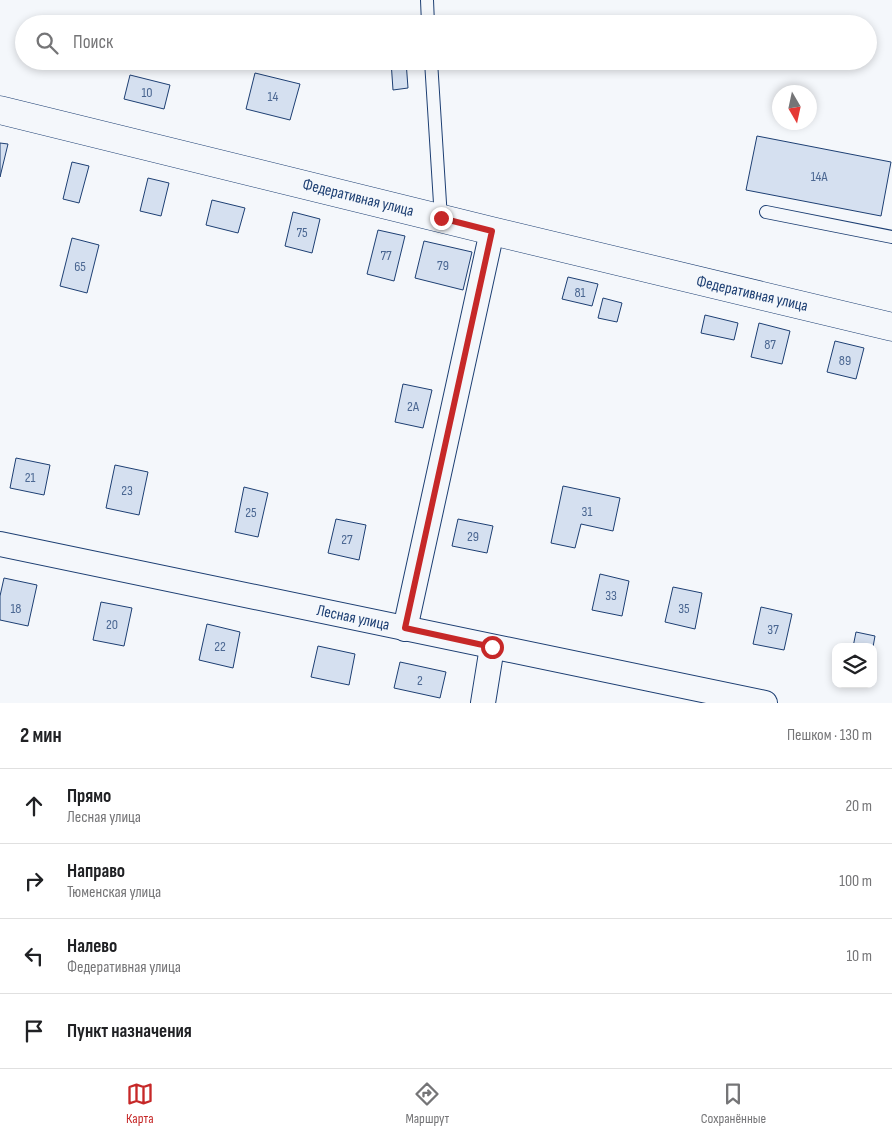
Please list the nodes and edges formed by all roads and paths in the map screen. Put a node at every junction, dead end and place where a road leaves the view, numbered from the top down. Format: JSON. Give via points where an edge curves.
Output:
{"nodes":[{"id":1,"x":427,"y":0,"type":"edge"},
{"id":2,"x":428,"y":15,"type":"edge"},
{"id":3,"x":432,"y":70,"type":"edge"},
{"id":4,"x":0,"y":110,"type":"edge"},
{"id":5,"x":766,"y":212,"type":"dead end"},
{"id":6,"x":441,"y":218,"type":"junction"},
{"id":7,"x":492,"y":231,"type":"junction"},
{"id":8,"x":892,"y":237,"type":"edge"},
{"id":9,"x":892,"y":327,"type":"edge"},
{"id":10,"x":0,"y":544,"type":"edge"},
{"id":11,"x":405,"y":628,"type":"junction"},
{"id":12,"x":492,"y":647,"type":"junction"},
{"id":13,"x":483,"y":703,"type":"edge"},
{"id":14,"x":765,"y":703,"type":"edge"}],
"edges":[{"from":1,"to":2,"type":"lane"},
{"from":3,"to":6,"type":"lane"},
{"from":4,"to":6,"type":"street","name":"Федеративная улица"},
{"from":5,"to":8,"type":"lane"},
{"from":6,"to":7,"type":"street","name":"Федеративная улица"},
{"from":7,"to":9,"type":"street","name":"Федеративная улица"},
{"from":7,"to":11,"type":"street"},
{"from":10,"to":11,"type":"street","name":"Лесная улица"},
{"from":11,"to":12,"type":"street","name":"Лесная улица"},
{"from":12,"to":13,"type":"street"},
{"from":12,"to":14,"type":"street","name":"Лесная улица"}]}
